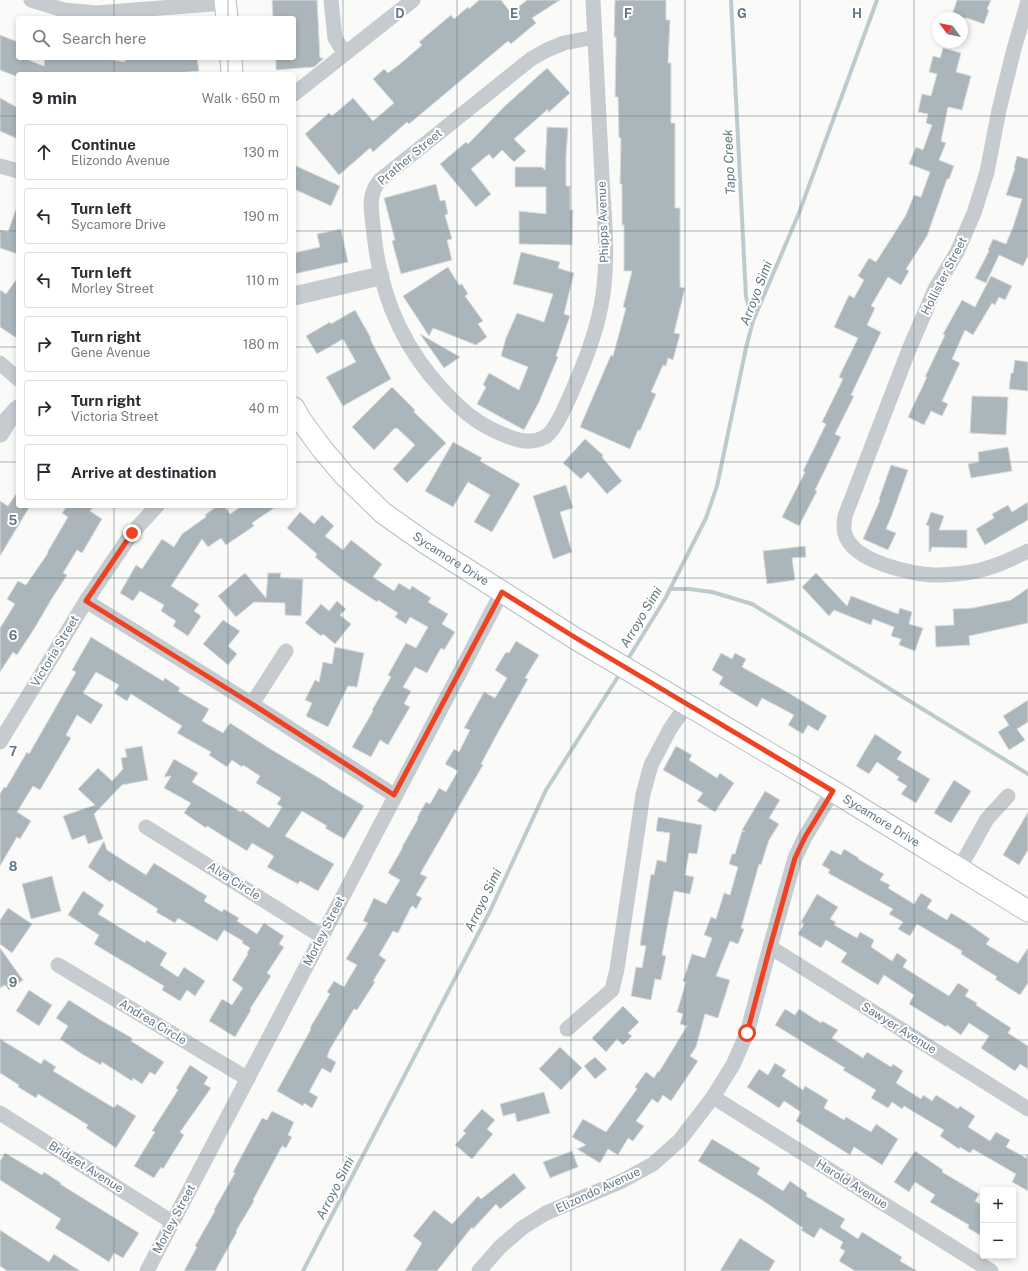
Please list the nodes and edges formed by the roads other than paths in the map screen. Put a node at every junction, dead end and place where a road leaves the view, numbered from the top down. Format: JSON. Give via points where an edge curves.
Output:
{"nodes":[{"id":1,"x":31,"y":0,"type":"edge"},
{"id":2,"x":331,"y":0,"type":"edge"},
{"id":3,"x":413,"y":0,"type":"edge"},
{"id":4,"x":593,"y":0,"type":"edge"},
{"id":5,"x":1028,"y":1,"type":"edge"},
{"id":6,"x":226,"y":7,"type":"edge"},
{"id":7,"x":595,"y":37,"type":"junction"},
{"id":8,"x":345,"y":54,"type":"junction"},
{"id":9,"x":230,"y":60,"type":"edge"},
{"id":10,"x":232,"y":72,"type":"edge"},
{"id":11,"x":296,"y":92,"type":"edge"},
{"id":12,"x":0,"y":166,"type":"edge"},
{"id":13,"x":16,"y":170,"type":"edge"},
{"id":14,"x":380,"y":276,"type":"junction"},
{"id":15,"x":296,"y":296,"type":"edge"},
{"id":16,"x":0,"y":363,"type":"edge"},
{"id":17,"x":16,"y":377,"type":"edge"},
{"id":18,"x":16,"y":411,"type":"edge"},
{"id":19,"x":296,"y":417,"type":"edge"},
{"id":20,"x":0,"y":433,"type":"edge"},
{"id":21,"x":549,"y":434,"type":"joint"},
{"id":22,"x":155,"y":508,"type":"edge"},
{"id":23,"x":1028,"y":551,"type":"edge"},
{"id":24,"x":502,"y":592,"type":"junction"},
{"id":25,"x":86,"y":601,"type":"junction"},
{"id":26,"x":286,"y":651,"type":"dead end"},
{"id":27,"x":252,"y":704,"type":"junction"},
{"id":28,"x":687,"y":704,"type":"junction"},
{"id":29,"x":0,"y":742,"type":"edge"},
{"id":30,"x":833,"y":791,"type":"junction"},
{"id":31,"x":394,"y":795,"type":"junction"},
{"id":32,"x":1008,"y":796,"type":"dead end"},
{"id":33,"x":146,"y":827,"type":"dead end"},
{"id":34,"x":959,"y":869,"type":"junction"},
{"id":35,"x":1028,"y":911,"type":"edge"},
{"id":36,"x":322,"y":936,"type":"junction"},
{"id":37,"x":770,"y":947,"type":"junction"},
{"id":38,"x":58,"y":965,"type":"dead end"},
{"id":39,"x":567,"y":1029,"type":"dead end"},
{"id":40,"x":248,"y":1079,"type":"junction"},
{"id":41,"x":713,"y":1097,"type":"junction"},
{"id":42,"x":1028,"y":1108,"type":"edge"},
{"id":43,"x":0,"y":1113,"type":"edge"},
{"id":44,"x":172,"y":1222,"type":"junction"},
{"id":45,"x":146,"y":1271,"type":"edge"},
{"id":46,"x":479,"y":1271,"type":"edge"},
{"id":47,"x":991,"y":1271,"type":"edge"}],
"edges":[{"from":1,"to":6,"type":"street","via":[[64,10],[96,13]]},
{"from":2,"to":8,"type":"street","via":[[335,38]]},
{"from":3,"to":8,"type":"street"},
{"from":4,"to":7,"type":"street","name":"Phipps Avenue"},
{"from":5,"to":23,"type":"street","name":"Hollister Street","via":[[1002,95],[987,172],[974,213],[957,252],[935,289],[910,347],[843,526],[850,543],[863,555],[907,572],[937,575],[966,573],[995,566]]},
{"from":7,"to":14,"type":"street","name":"Prather Street","via":[[564,43],[531,59],[380,180],[373,191],[371,201]]},
{"from":7,"to":21,"type":"street","name":"Phipps Avenue","via":[[606,249],[604,286],[597,323],[581,371]]},
{"from":8,"to":11,"type":"street"},
{"from":9,"to":10,"type":"main road"},
{"from":12,"to":13,"type":"street"},
{"from":14,"to":15,"type":"street"},
{"from":14,"to":21,"type":"street","name":"Prather Street","via":[[392,312],[407,344],[426,372],[455,404],[485,427],[516,440],[536,441]]},
{"from":16,"to":17,"type":"street"},
{"from":18,"to":20,"type":"street"},
{"from":19,"to":24,"type":"main road","name":"Sycamore Drive","via":[[344,475],[383,513]]},
{"from":22,"to":25,"type":"street","name":"Victoria Street","via":[[132,533]]},
{"from":24,"to":28,"type":"main road","name":"Sycamore Drive"},
{"from":24,"to":31,"type":"street","name":"Morley Street"},
{"from":25,"to":27,"type":"street"},
{"from":25,"to":29,"type":"street","name":"Victoria Street"},
{"from":26,"to":27,"type":"street"},
{"from":27,"to":31,"type":"street"},
{"from":28,"to":30,"type":"main road","name":"Sycamore Drive"},
{"from":28,"to":39,"type":"street","via":[[651,765],[643,794],[612,990]]},
{"from":30,"to":34,"type":"main road","name":"Sycamore Drive"},
{"from":30,"to":37,"type":"street","name":"Elizondo Avenue","via":[[795,858]]},
{"from":31,"to":36,"type":"street","name":"Morley Street"},
{"from":32,"to":34,"type":"street","via":[[987,820]]},
{"from":33,"to":36,"type":"street","name":"Alva Circle"},
{"from":34,"to":35,"type":"main road","name":"Sycamore Drive"},
{"from":36,"to":40,"type":"street","name":"Morley Street"},
{"from":37,"to":41,"type":"street","name":"Elizondo Avenue","via":[[747,1033],[733,1066]]},
{"from":37,"to":42,"type":"street","name":"Sawyer Avenue"},
{"from":38,"to":40,"type":"street","name":"Andrea Circle"},
{"from":40,"to":44,"type":"street","name":"Morley Street"},
{"from":41,"to":46,"type":"street","name":"Elizondo Avenue","via":[[680,1140],[653,1164],[622,1181],[546,1213],[522,1228],[500,1247]]},
{"from":41,"to":47,"type":"street","name":"Harold Avenue"},
{"from":43,"to":44,"type":"street","name":"Bridget Avenue"},
{"from":44,"to":45,"type":"street","name":"Morley Street"}]}
